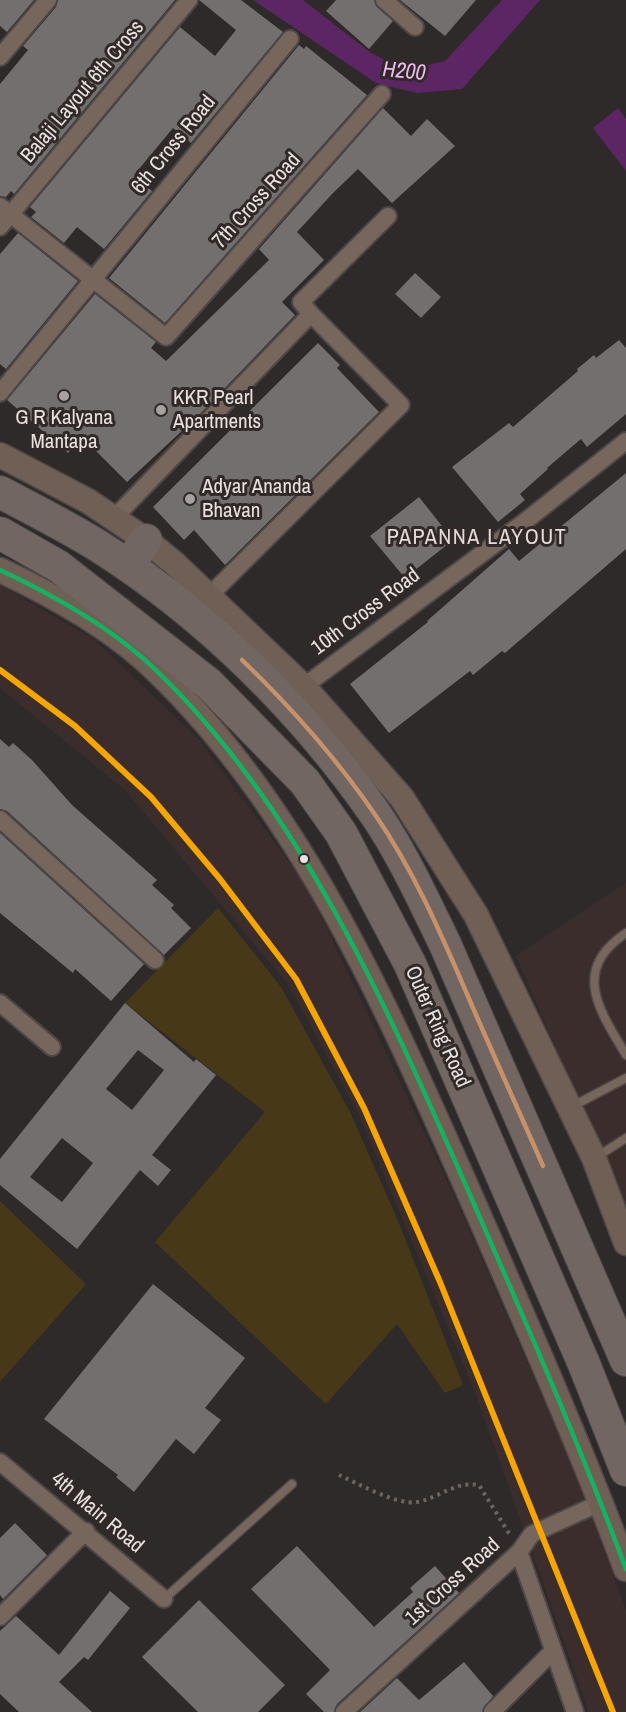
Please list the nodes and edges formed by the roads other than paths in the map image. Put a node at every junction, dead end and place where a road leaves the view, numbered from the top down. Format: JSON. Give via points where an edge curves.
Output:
{"nodes":[{"id":1,"x":48,"y":0,"type":"edge"},
{"id":2,"x":189,"y":0,"type":"edge"},
{"id":3,"x":384,"y":0,"type":"edge"},
{"id":4,"x":415,"y":27,"type":"dead end"},
{"id":5,"x":290,"y":39,"type":"dead end"},
{"id":6,"x":0,"y":57,"type":"edge"},
{"id":7,"x":382,"y":94,"type":"dead end"},
{"id":8,"x":3,"y":215,"type":"edge"},
{"id":9,"x":388,"y":216,"type":"dead end"},
{"id":10,"x":93,"y":279,"type":"junction"},
{"id":11,"x":311,"y":314,"type":"junction"},
{"id":12,"x":0,"y":393,"type":"edge"},
{"id":13,"x":626,"y":441,"type":"edge"},
{"id":14,"x":0,"y":455,"type":"edge"},
{"id":15,"x":0,"y":492,"type":"edge"},
{"id":16,"x":114,"y":518,"type":"junction"},
{"id":17,"x":0,"y":533,"type":"edge"},
{"id":18,"x":146,"y":540,"type":"junction"},
{"id":19,"x":128,"y":566,"type":"junction"},
{"id":20,"x":0,"y":570,"type":"edge"},
{"id":21,"x":210,"y":595,"type":"junction"},
{"id":22,"x":151,"y":650,"type":"junction"},
{"id":23,"x":294,"y":694,"type":"junction"},
{"id":24,"x":0,"y":819,"type":"edge"},
{"id":25,"x":626,"y":933,"type":"edge"},
{"id":26,"x":154,"y":960,"type":"dead end"},
{"id":27,"x":0,"y":1003,"type":"edge"},
{"id":28,"x":52,"y":1047,"type":"dead end"},
{"id":29,"x":626,"y":1054,"type":"edge"},
{"id":30,"x":626,"y":1078,"type":"edge"},
{"id":31,"x":570,"y":1108,"type":"junction"},
{"id":32,"x":626,"y":1138,"type":"edge"},
{"id":33,"x":594,"y":1158,"type":"junction"},
{"id":34,"x":626,"y":1243,"type":"edge"},
{"id":35,"x":626,"y":1360,"type":"edge"},
{"id":36,"x":0,"y":1462,"type":"edge"},
{"id":37,"x":626,"y":1470,"type":"edge"},
{"id":38,"x":292,"y":1484,"type":"dead end"},
{"id":39,"x":600,"y":1503,"type":"junction"},
{"id":40,"x":86,"y":1531,"type":"junction"},
{"id":41,"x":519,"y":1552,"type":"junction"},
{"id":42,"x":626,"y":1569,"type":"edge"},
{"id":43,"x":164,"y":1599,"type":"joint"},
{"id":44,"x":0,"y":1617,"type":"edge"},
{"id":45,"x":553,"y":1652,"type":"junction"},
{"id":46,"x":344,"y":1712,"type":"edge"},
{"id":47,"x":492,"y":1712,"type":"edge"},
{"id":48,"x":575,"y":1712,"type":"edge"}],
"edges":[{"from":1,"to":6,"type":"street"},
{"from":2,"to":8,"type":"street","name":"Balaji Layout 6th Cross"},
{"from":3,"to":4,"type":"street"},
{"from":5,"to":10,"type":"street","name":"6th Cross Road"},
{"from":7,"to":10,"type":"street","name":"7th Cross Road","via":[[166,337]]},
{"from":8,"to":10,"type":"street"},
{"from":9,"to":11,"type":"street","via":[[301,302]]},
{"from":10,"to":12,"type":"street","name":"6th Cross Road"},
{"from":11,"to":16,"type":"street"},
{"from":11,"to":21,"type":"street","via":[[401,405]]},
{"from":13,"to":23,"type":"street","name":"10th Cross Road"},
{"from":14,"to":16,"type":"street"},
{"from":15,"to":19,"type":"highway","name":"Outer Ring Road"},
{"from":16,"to":18,"type":"street"},
{"from":17,"to":22,"type":"highway","name":"Outer Ring Road","via":[[58,566]]},
{"from":18,"to":19,"type":"highway"},
{"from":18,"to":21,"type":"street"},
{"from":19,"to":23,"type":"highway","name":"Outer Ring Road"},
{"from":20,"to":22,"type":"street","via":[[98,626]]},
{"from":21,"to":23,"type":"street"},
{"from":22,"to":37,"type":"highway","name":"Outer Ring Road","via":[[208,683],[305,782],[347,843],[410,964]]},
{"from":22,"to":39,"type":"street","via":[[277,814],[340,924],[416,1074],[545,1367]]},
{"from":23,"to":31,"type":"street","via":[[402,798],[476,915]]},
{"from":23,"to":35,"type":"highway","name":"Outer Ring Road","via":[[330,754],[377,817],[414,881]]},
{"from":24,"to":26,"type":"street"},
{"from":25,"to":29,"type":"lane","via":[[617,938],[602,958],[593,980],[595,999]]},
{"from":27,"to":28,"type":"street"},
{"from":30,"to":31,"type":"lane"},
{"from":31,"to":33,"type":"street"},
{"from":32,"to":33,"type":"lane"},
{"from":33,"to":34,"type":"street","via":[[617,1209]]},
{"from":36,"to":40,"type":"street","name":"4th Main Road"},
{"from":38,"to":43,"type":"lane"},
{"from":39,"to":41,"type":"street","via":[[532,1534]]},
{"from":39,"to":42,"type":"street"},
{"from":40,"to":43,"type":"street","name":"4th Main Road"},
{"from":40,"to":44,"type":"street"},
{"from":41,"to":45,"type":"street","name":"1st Cross Road"},
{"from":41,"to":46,"type":"street","name":"1st Cross Road"},
{"from":45,"to":47,"type":"street"},
{"from":45,"to":48,"type":"street","name":"1st Cross Road"}]}
